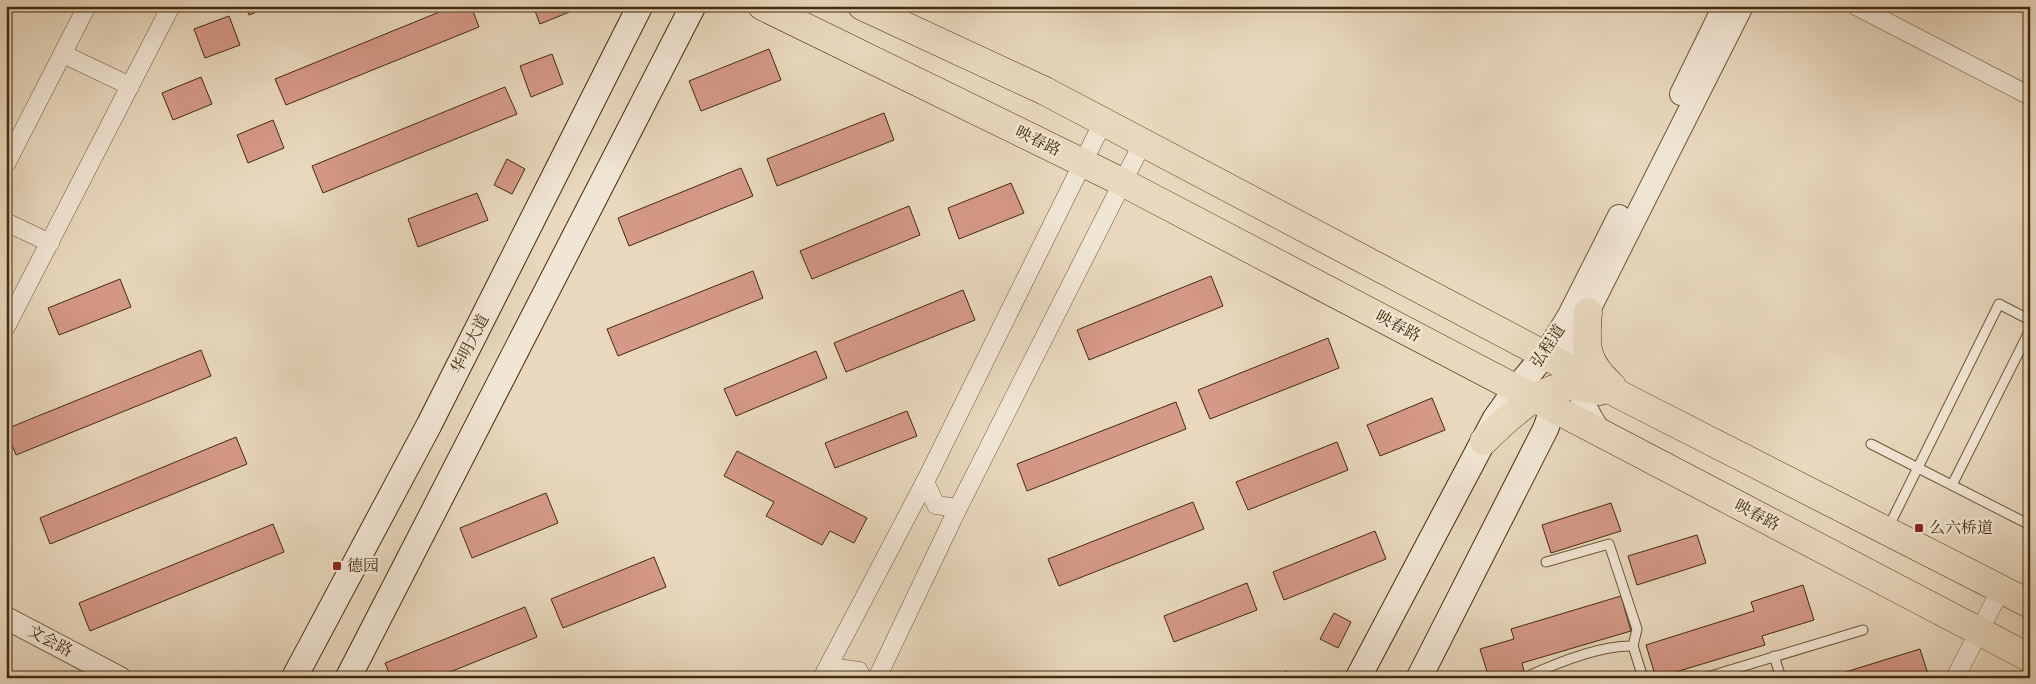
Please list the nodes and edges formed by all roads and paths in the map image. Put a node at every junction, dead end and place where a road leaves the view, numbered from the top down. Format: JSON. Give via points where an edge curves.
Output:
{"nodes":[{"id":1,"x":87,"y":6,"type":"edge"},
{"id":2,"x":171,"y":6,"type":"edge"},
{"id":3,"x":640,"y":6,"type":"edge"},
{"id":4,"x":693,"y":6,"type":"edge"},
{"id":5,"x":762,"y":6,"type":"edge"},
{"id":6,"x":862,"y":6,"type":"edge"},
{"id":7,"x":1724,"y":6,"type":"edge"},
{"id":8,"x":1742,"y":6,"type":"edge"},
{"id":9,"x":1856,"y":6,"type":"edge"},
{"id":10,"x":63,"y":54,"type":"junction"},
{"id":11,"x":130,"y":86,"type":"junction"},
{"id":12,"x":2030,"y":96,"type":"edge"},
{"id":13,"x":1103,"y":122,"type":"junction"},
{"id":14,"x":1143,"y":142,"type":"junction"},
{"id":15,"x":1084,"y":163,"type":"junction"},
{"id":16,"x":6,"y":164,"type":"edge"},
{"id":17,"x":1124,"y":183,"type":"junction"},
{"id":18,"x":6,"y":222,"type":"edge"},
{"id":19,"x":50,"y":243,"type":"junction"},
{"id":20,"x":1580,"y":309,"type":"junction"},
{"id":21,"x":2030,"y":320,"type":"edge"},
{"id":22,"x":6,"y":327,"type":"edge"},
{"id":23,"x":2030,"y":330,"type":"edge"},
{"id":24,"x":1555,"y":379,"type":"junction"},
{"id":25,"x":1626,"y":398,"type":"junction"},
{"id":26,"x":1601,"y":432,"type":"junction"},
{"id":27,"x":1484,"y":441,"type":"joint"},
{"id":28,"x":1871,"y":444,"type":"dead end"},
{"id":29,"x":1529,"y":461,"type":"junction"},
{"id":30,"x":1919,"y":468,"type":"junction"},
{"id":31,"x":925,"y":482,"type":"junction"},
{"id":32,"x":1952,"y":485,"type":"junction"},
{"id":33,"x":958,"y":508,"type":"junction"},
{"id":34,"x":2030,"y":525,"type":"edge"},
{"id":35,"x":1887,"y":530,"type":"junction"},
{"id":36,"x":1546,"y":562,"type":"dead end"},
{"id":37,"x":2001,"y":589,"type":"junction"},
{"id":38,"x":2030,"y":604,"type":"edge"},
{"id":39,"x":6,"y":618,"type":"edge"},
{"id":40,"x":1863,"y":630,"type":"dead end"},
{"id":41,"x":1978,"y":632,"type":"junction"},
{"id":42,"x":6,"y":636,"type":"edge"},
{"id":43,"x":1633,"y":646,"type":"junction"},
{"id":44,"x":1774,"y":656,"type":"junction"},
{"id":45,"x":2030,"y":658,"type":"edge"},
{"id":46,"x":86,"y":678,"type":"edge"},
{"id":47,"x":120,"y":678,"type":"edge"},
{"id":48,"x":294,"y":678,"type":"edge"},
{"id":49,"x":348,"y":678,"type":"edge"},
{"id":50,"x":823,"y":678,"type":"edge"},
{"id":51,"x":862,"y":678,"type":"edge"},
{"id":52,"x":877,"y":678,"type":"edge"},
{"id":53,"x":1358,"y":678,"type":"edge"},
{"id":54,"x":1420,"y":678,"type":"edge"},
{"id":55,"x":1524,"y":678,"type":"edge"},
{"id":56,"x":1643,"y":678,"type":"edge"},
{"id":57,"x":1704,"y":678,"type":"edge"},
{"id":58,"x":1781,"y":678,"type":"edge"},
{"id":59,"x":1955,"y":678,"type":"edge"}],
"edges":[{"from":1,"to":10,"type":"street"},
{"from":2,"to":11,"type":"street"},
{"from":3,"to":48,"type":"main road","name":"华明大道","via":[[429,425]]},
{"from":4,"to":49,"type":"main road"},
{"from":5,"to":15,"type":"main road","name":"映春路"},
{"from":6,"to":13,"type":"main road","name":"映春路"},
{"from":7,"to":20,"type":"street","name":"弘程道"},
{"from":8,"to":20,"type":"street","name":"弘程道"},
{"from":9,"to":12,"type":"street"},
{"from":10,"to":11,"type":"street"},
{"from":10,"to":16,"type":"street"},
{"from":11,"to":19,"type":"street"},
{"from":13,"to":14,"type":"main road","name":"映春路"},
{"from":13,"to":15,"type":"street"},
{"from":14,"to":17,"type":"street"},
{"from":14,"to":24,"type":"main road","name":"映春路"},
{"from":15,"to":17,"type":"main road","name":"映春路"},
{"from":15,"to":31,"type":"street"},
{"from":17,"to":24,"type":"main road","name":"映春路"},
{"from":17,"to":33,"type":"street"},
{"from":18,"to":19,"type":"street"},
{"from":19,"to":22,"type":"street"},
{"from":20,"to":24,"type":"street","name":"弘程道"},
{"from":20,"to":25,"type":"main road","via":[[1588,355],[1599,374]]},
{"from":21,"to":30,"type":"lane","via":[[1999,304]]},
{"from":23,"to":32,"type":"lane"},
{"from":24,"to":25,"type":"main road","name":"映春路"},
{"from":24,"to":26,"type":"main road","name":"映春路"},
{"from":24,"to":27,"type":"main road"},
{"from":24,"to":29,"type":"main road","name":"弘程道","via":[[1546,428]]},
{"from":25,"to":35,"type":"main road","name":"映春路"},
{"from":26,"to":29,"type":"main road","via":[[1575,427],[1566,429],[1548,439]]},
{"from":26,"to":41,"type":"main road","name":"映春路"},
{"from":27,"to":53,"type":"main road"},
{"from":28,"to":30,"type":"lane"},
{"from":29,"to":54,"type":"main road","name":"弘程道"},
{"from":30,"to":32,"type":"lane"},
{"from":30,"to":35,"type":"lane"},
{"from":31,"to":33,"type":"street","via":[[936,505]]},
{"from":31,"to":50,"type":"street"},
{"from":32,"to":34,"type":"lane"},
{"from":33,"to":52,"type":"street"},
{"from":35,"to":37,"type":"main road","name":"映春路"},
{"from":36,"to":43,"type":"lane","via":[[1609,544],[1637,629]]},
{"from":37,"to":38,"type":"main road","name":"映春路"},
{"from":37,"to":41,"type":"street"},
{"from":39,"to":47,"type":"street","name":"文会路"},
{"from":40,"to":44,"type":"lane"},
{"from":41,"to":45,"type":"main road","name":"映春路"},
{"from":41,"to":59,"type":"street"},
{"from":42,"to":46,"type":"street","name":"文会路"},
{"from":43,"to":55,"type":"lane","via":[[1617,646],[1546,667]]},
{"from":43,"to":56,"type":"lane"},
{"from":44,"to":57,"type":"lane"},
{"from":44,"to":58,"type":"lane"},
{"from":50,"to":51,"type":"street","via":[[837,668],[859,671]]}]}
